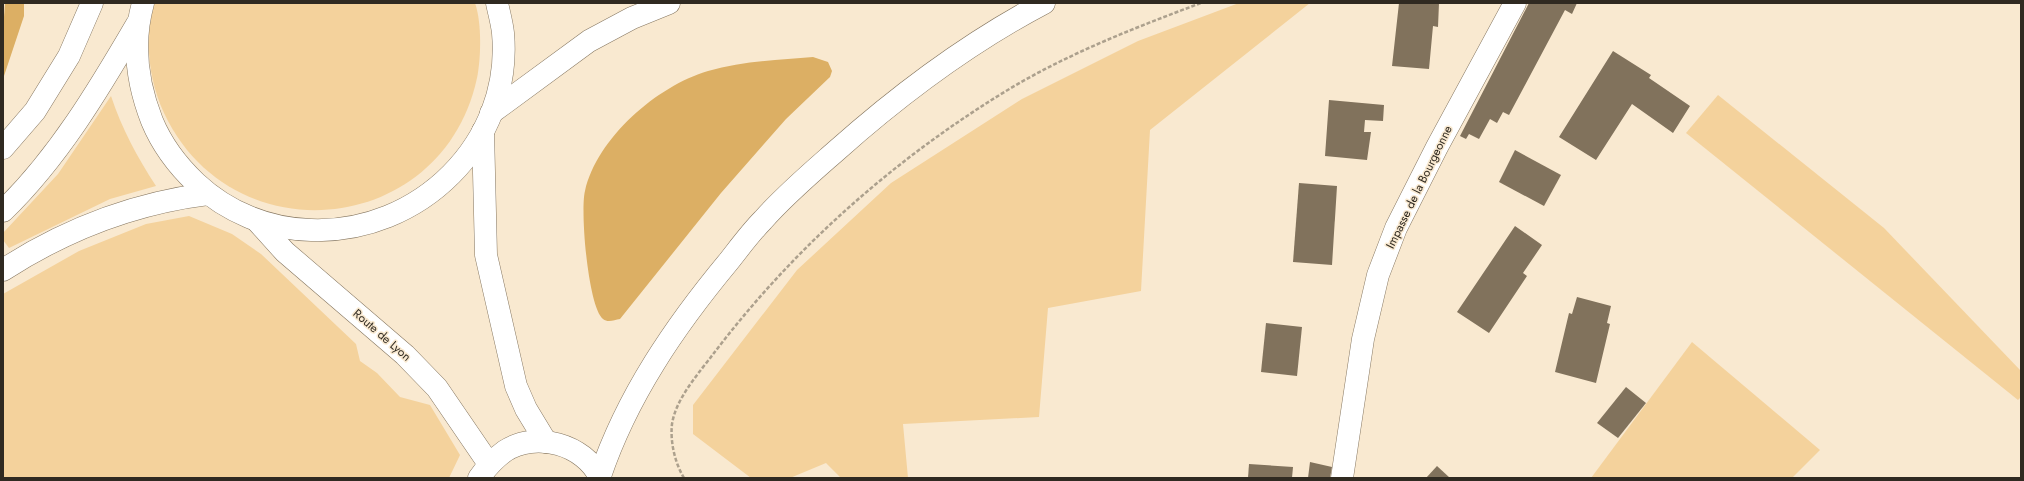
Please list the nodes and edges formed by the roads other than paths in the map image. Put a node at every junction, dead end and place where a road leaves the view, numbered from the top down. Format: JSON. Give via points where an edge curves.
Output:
{"nodes":[{"id":1,"x":92,"y":3,"type":"edge"},
{"id":2,"x":497,"y":3,"type":"edge"},
{"id":3,"x":669,"y":3,"type":"edge"},
{"id":4,"x":1044,"y":3,"type":"edge"},
{"id":5,"x":1515,"y":3,"type":"edge"},
{"id":6,"x":141,"y":12,"type":"edge"},
{"id":7,"x":487,"y":122,"type":"junction"},
{"id":8,"x":3,"y":148,"type":"edge"},
{"id":9,"x":208,"y":194,"type":"junction"},
{"id":10,"x":3,"y":211,"type":"edge"},
{"id":11,"x":258,"y":221,"type":"junction"},
{"id":12,"x":3,"y":270,"type":"edge"},
{"id":13,"x":546,"y":442,"type":"junction"},
{"id":14,"x":484,"y":471,"type":"edge"},
{"id":15,"x":600,"y":477,"type":"edge"},
{"id":16,"x":1342,"y":478,"type":"edge"}],
"edges":[{"from":1,"to":8,"type":"main road","via":[[69,56],[35,111]]},
{"from":2,"to":7,"type":"main road","via":[[503,33],[502,73]]},
{"from":3,"to":7,"type":"main road","via":[[632,18],[589,41]]},
{"from":4,"to":15,"type":"main road","via":[[945,62],[883,110],[763,219],[697,299],[667,343],[622,418]]},
{"from":5,"to":16,"type":"main road","name":"Impasse de la Bourgeonne","via":[[1396,228],[1378,275],[1363,339]]},
{"from":6,"to":9,"type":"main road","via":[[136,60],[146,106],[158,134],[180,167]]},
{"from":6,"to":10,"type":"main road","via":[[96,92],[68,133],[41,169]]},
{"from":7,"to":11,"type":"main road","via":[[463,163],[436,190],[404,210],[369,224],[332,231],[294,230]]},
{"from":7,"to":13,"type":"main road","via":[[486,255],[516,386],[526,409]]},
{"from":9,"to":11,"type":"main road"},
{"from":9,"to":12,"type":"main road","via":[[181,197],[139,207],[98,221],[47,245]]},
{"from":11,"to":14,"type":"main road","name":"Route de Lyon","via":[[285,252],[406,354],[437,388]]},
{"from":13,"to":14,"type":"main road","via":[[525,443],[505,451]]},
{"from":13,"to":15,"type":"main road","via":[[567,447],[586,459]]}]}
